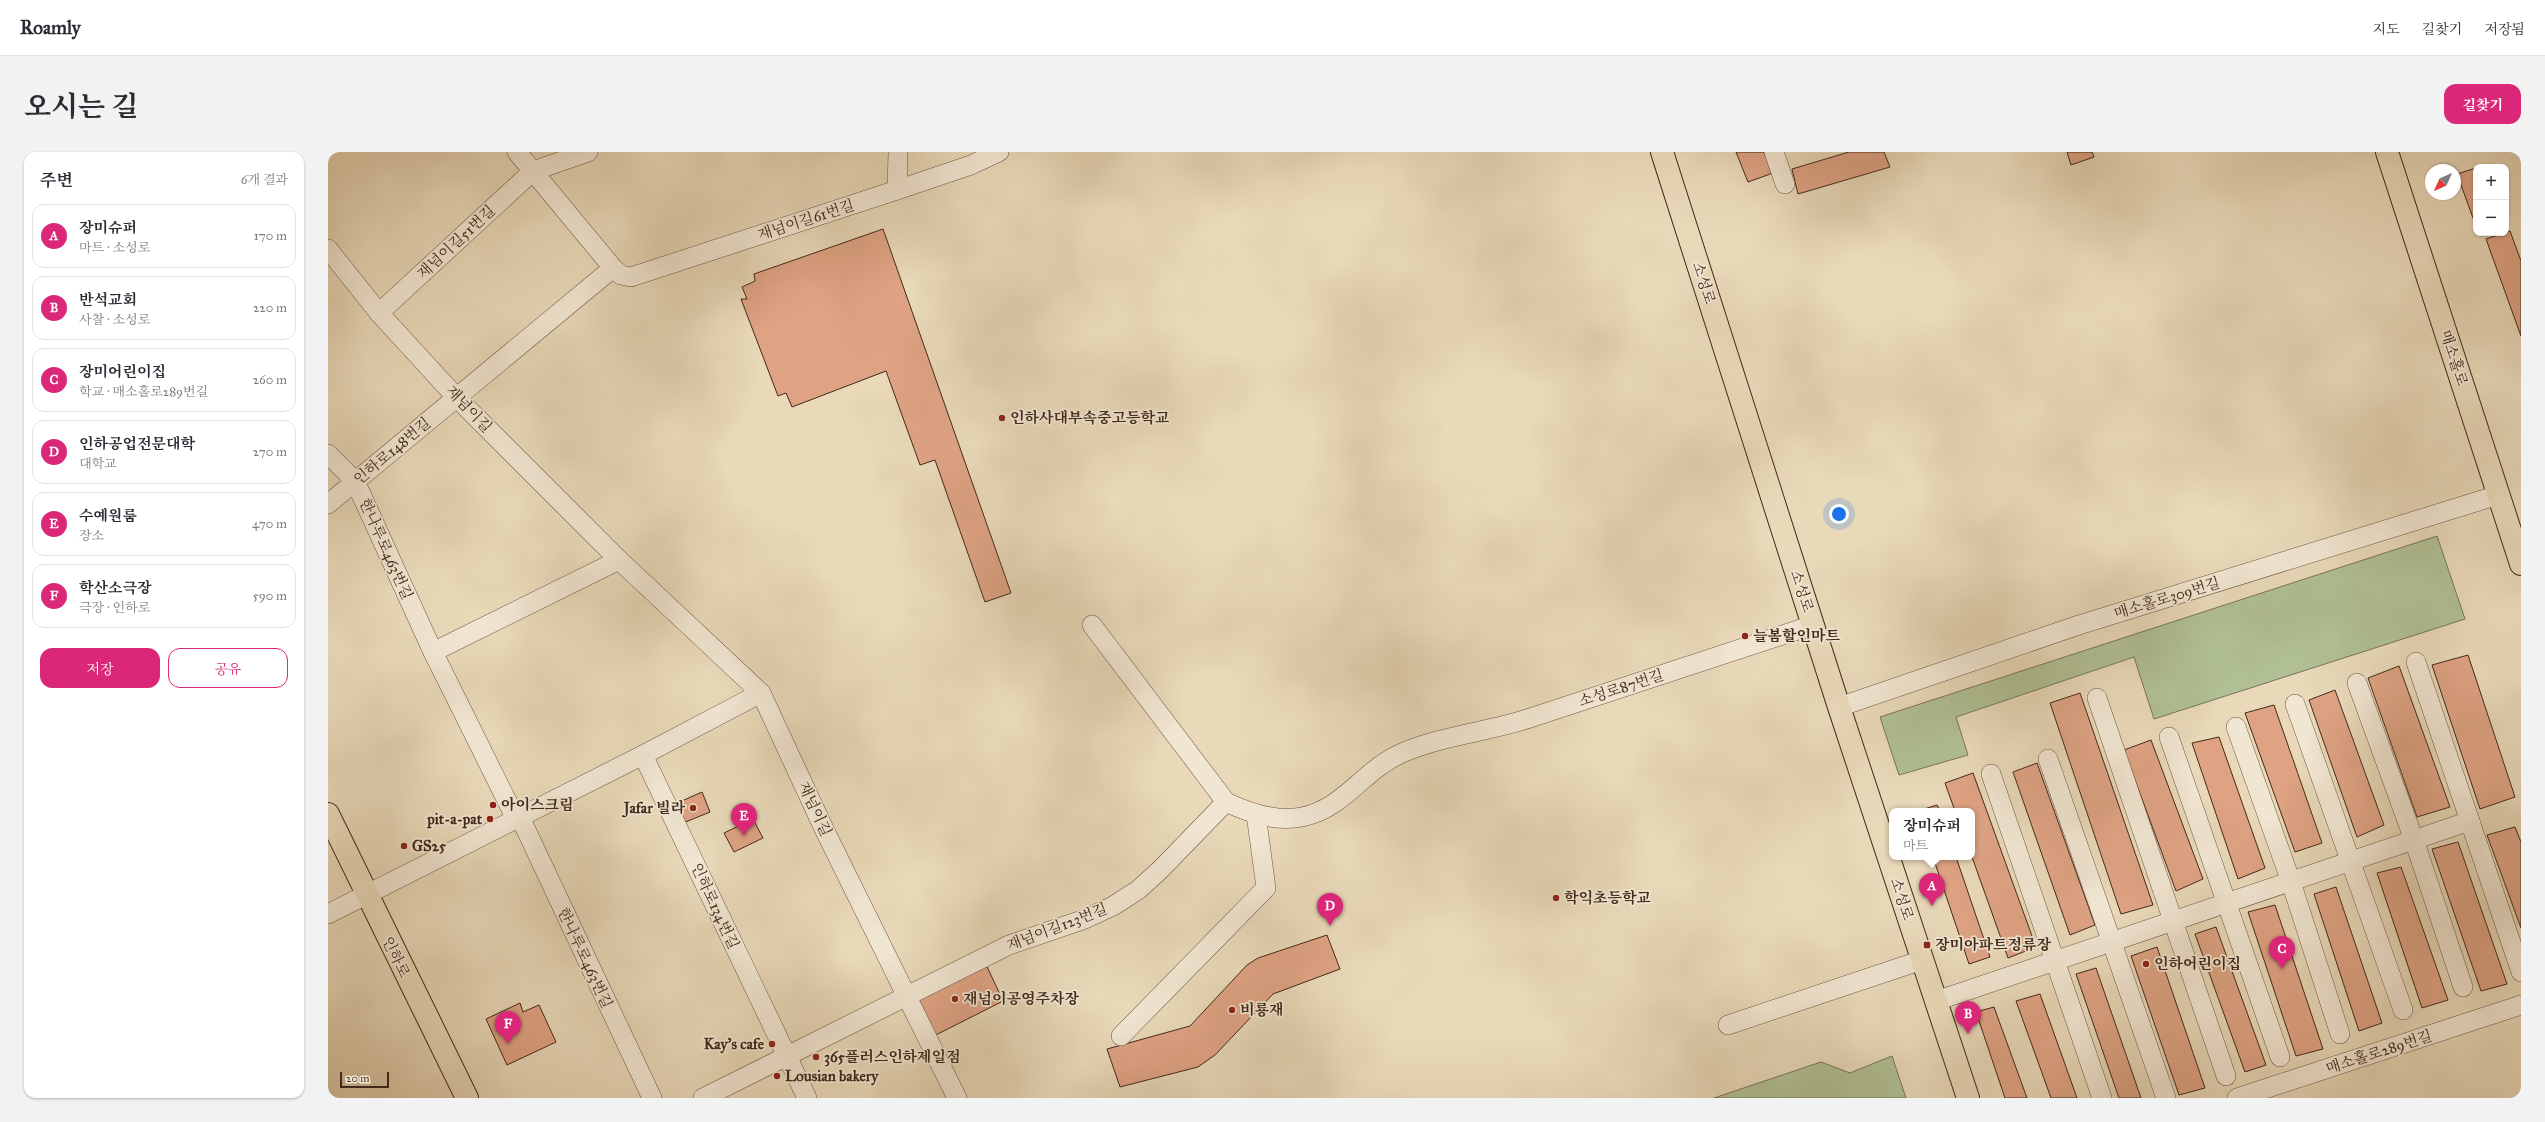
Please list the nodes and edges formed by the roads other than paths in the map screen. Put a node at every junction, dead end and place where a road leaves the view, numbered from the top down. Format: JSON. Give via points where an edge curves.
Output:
{"nodes":[{"id":1,"x":517,"y":152,"type":"edge"},
{"id":2,"x":588,"y":152,"type":"edge"},
{"id":3,"x":898,"y":152,"type":"edge"},
{"id":4,"x":999,"y":152,"type":"edge"},
{"id":5,"x":1662,"y":152,"type":"edge"},
{"id":6,"x":1774,"y":152,"type":"edge"},
{"id":7,"x":2387,"y":152,"type":"edge"},
{"id":8,"x":533,"y":171,"type":"junction"},
{"id":9,"x":1785,"y":184,"type":"dead end"},
{"id":10,"x":897,"y":190,"type":"junction"},
{"id":11,"x":328,"y":249,"type":"edge"},
{"id":12,"x":613,"y":268,"type":"junction"},
{"id":13,"x":379,"y":313,"type":"junction"},
{"id":14,"x":456,"y":397,"type":"junction"},
{"id":15,"x":328,"y":454,"type":"edge"},
{"id":16,"x":355,"y":481,"type":"junction"},
{"id":17,"x":2498,"y":495,"type":"junction"},
{"id":18,"x":328,"y":504,"type":"edge"},
{"id":19,"x":619,"y":560,"type":"junction"},
{"id":20,"x":2521,"y":564,"type":"edge"},
{"id":21,"x":1092,"y":625,"type":"dead end"},
{"id":22,"x":1813,"y":625,"type":"junction"},
{"id":23,"x":432,"y":652,"type":"junction"},
{"id":24,"x":2416,"y":662,"type":"dead end"},
{"id":25,"x":2356,"y":683,"type":"dead end"},
{"id":26,"x":761,"y":693,"type":"junction"},
{"id":27,"x":2097,"y":698,"type":"dead end"},
{"id":28,"x":2295,"y":704,"type":"dead end"},
{"id":29,"x":1839,"y":707,"type":"junction"},
{"id":30,"x":2236,"y":727,"type":"dead end"},
{"id":31,"x":2168,"y":737,"type":"dead end"},
{"id":32,"x":643,"y":755,"type":"junction"},
{"id":33,"x":2048,"y":758,"type":"dead end"},
{"id":34,"x":1991,"y":774,"type":"dead end"},
{"id":35,"x":1226,"y":802,"type":"junction"},
{"id":36,"x":328,"y":814,"type":"edge"},
{"id":37,"x":1256,"y":814,"type":"junction"},
{"id":38,"x":518,"y":818,"type":"junction"},
{"id":39,"x":2470,"y":821,"type":"junction"},
{"id":40,"x":2414,"y":840,"type":"junction"},
{"id":41,"x":1889,"y":859,"type":"edge"},
{"id":42,"x":1889,"y":860,"type":"edge"},
{"id":43,"x":2351,"y":861,"type":"junction"},
{"id":44,"x":2290,"y":882,"type":"junction"},
{"id":45,"x":1266,"y":888,"type":"junction"},
{"id":46,"x":366,"y":895,"type":"junction"},
{"id":47,"x":2227,"y":903,"type":"junction"},
{"id":48,"x":328,"y":914,"type":"edge"},
{"id":49,"x":2174,"y":921,"type":"junction"},
{"id":50,"x":2112,"y":942,"type":"junction"},
{"id":51,"x":1922,"y":960,"type":"junction"},
{"id":52,"x":2054,"y":961,"type":"junction"},
{"id":53,"x":2521,"y":972,"type":"edge"},
{"id":54,"x":2463,"y":987,"type":"dead end"},
{"id":55,"x":907,"y":997,"type":"junction"},
{"id":56,"x":1936,"y":1001,"type":"junction"},
{"id":57,"x":2521,"y":1005,"type":"edge"},
{"id":58,"x":2403,"y":1010,"type":"dead end"},
{"id":59,"x":1728,"y":1025,"type":"dead end"},
{"id":60,"x":2340,"y":1034,"type":"dead end"},
{"id":61,"x":786,"y":1057,"type":"junction"},
{"id":62,"x":2280,"y":1057,"type":"dead end"},
{"id":63,"x":2226,"y":1076,"type":"dead end"},
{"id":64,"x":467,"y":1098,"type":"edge"},
{"id":65,"x":652,"y":1098,"type":"edge"},
{"id":66,"x":703,"y":1098,"type":"edge"},
{"id":67,"x":807,"y":1098,"type":"edge"},
{"id":68,"x":957,"y":1098,"type":"edge"},
{"id":69,"x":1968,"y":1098,"type":"edge"},
{"id":70,"x":2102,"y":1098,"type":"edge"},
{"id":71,"x":2166,"y":1098,"type":"edge"},
{"id":72,"x":2237,"y":1098,"type":"edge"}],
"edges":[{"from":1,"to":8,"type":"street"},
{"from":2,"to":8,"type":"street","name":"재넘이길51번길"},
{"from":3,"to":10,"type":"street"},
{"from":4,"to":10,"type":"street","name":"재넘이길61번길","via":[[971,165]]},
{"from":5,"to":22,"type":"main road","name":"소성로"},
{"from":6,"to":9,"type":"street"},
{"from":7,"to":17,"type":"main road","name":"매소홀로"},
{"from":8,"to":12,"type":"street","name":"재넘이길61번길"},
{"from":8,"to":13,"type":"street","name":"재넘이길51번길"},
{"from":10,"to":12,"type":"street","name":"재넘이길61번길","via":[[631,277],[621,275]]},
{"from":11,"to":13,"type":"street","name":"재넘이길"},
{"from":12,"to":14,"type":"street"},
{"from":13,"to":14,"type":"street","name":"재넘이길"},
{"from":14,"to":16,"type":"street","name":"인하로148번길"},
{"from":14,"to":19,"type":"street","name":"재넘이길"},
{"from":15,"to":16,"type":"street","name":"한나루로463번길"},
{"from":16,"to":18,"type":"street","name":"인하로148번길"},
{"from":16,"to":23,"type":"street","name":"한나루로463번길"},
{"from":17,"to":20,"type":"main road","name":"매소홀로"},
{"from":17,"to":29,"type":"street","name":"매소홀로309번길","via":[[2079,625]]},
{"from":19,"to":23,"type":"street"},
{"from":19,"to":26,"type":"street","name":"재넘이길"},
{"from":21,"to":35,"type":"street"},
{"from":22,"to":29,"type":"main road","name":"소성로"},
{"from":22,"to":37,"type":"street","name":"소성로87번길","via":[[1525,719],[1428,744],[1381,765],[1328,809],[1301,817],[1283,818]]},
{"from":23,"to":38,"type":"street","name":"한나루로463번길"},
{"from":24,"to":39,"type":"street"},
{"from":25,"to":40,"type":"street"},
{"from":26,"to":32,"type":"street"},
{"from":26,"to":55,"type":"street","name":"재넘이길","via":[[824,829]]},
{"from":27,"to":49,"type":"street"},
{"from":28,"to":43,"type":"street"},
{"from":29,"to":41,"type":"main road","name":"소성로"},
{"from":30,"to":44,"type":"street"},
{"from":31,"to":47,"type":"street"},
{"from":32,"to":38,"type":"street"},
{"from":32,"to":61,"type":"street","name":"인하로134번길"},
{"from":33,"to":50,"type":"street"},
{"from":34,"to":52,"type":"street"},
{"from":35,"to":37,"type":"street"},
{"from":35,"to":55,"type":"street","name":"재넘이길123번길","via":[[1160,870],[1138,890],[1113,906],[1085,919],[1009,945]]},
{"from":36,"to":46,"type":"main road","name":"인하로"},
{"from":37,"to":45,"type":"street"},
{"from":38,"to":46,"type":"street"},
{"from":38,"to":65,"type":"street","name":"한나루로463번길"},
{"from":39,"to":40,"type":"street"},
{"from":39,"to":53,"type":"street"},
{"from":40,"to":43,"type":"street"},
{"from":40,"to":54,"type":"street"},
{"from":42,"to":51,"type":"main road","name":"소성로"},
{"from":43,"to":44,"type":"street"},
{"from":43,"to":58,"type":"street"},
{"from":44,"to":47,"type":"street"},
{"from":44,"to":60,"type":"street"},
{"from":45,"to":45,"type":"street","via":[[1244,910],[1121,1036]]},
{"from":46,"to":48,"type":"street"},
{"from":46,"to":64,"type":"main road","name":"인하로"},
{"from":47,"to":49,"type":"street"},
{"from":47,"to":62,"type":"street"},
{"from":49,"to":50,"type":"street"},
{"from":49,"to":63,"type":"street"},
{"from":50,"to":52,"type":"street"},
{"from":50,"to":71,"type":"street"},
{"from":51,"to":56,"type":"main road","name":"소성로"},
{"from":51,"to":59,"type":"street"},
{"from":52,"to":56,"type":"street"},
{"from":52,"to":70,"type":"street"},
{"from":55,"to":61,"type":"street","name":"재넘이길123번길"},
{"from":55,"to":68,"type":"street","name":"재넘이길"},
{"from":56,"to":69,"type":"main road","name":"소성로"},
{"from":57,"to":72,"type":"street","name":"매소홀로289번길"},
{"from":61,"to":66,"type":"street","name":"재넘이길123번길"},
{"from":61,"to":67,"type":"street","name":"인하로134번길"}]}
